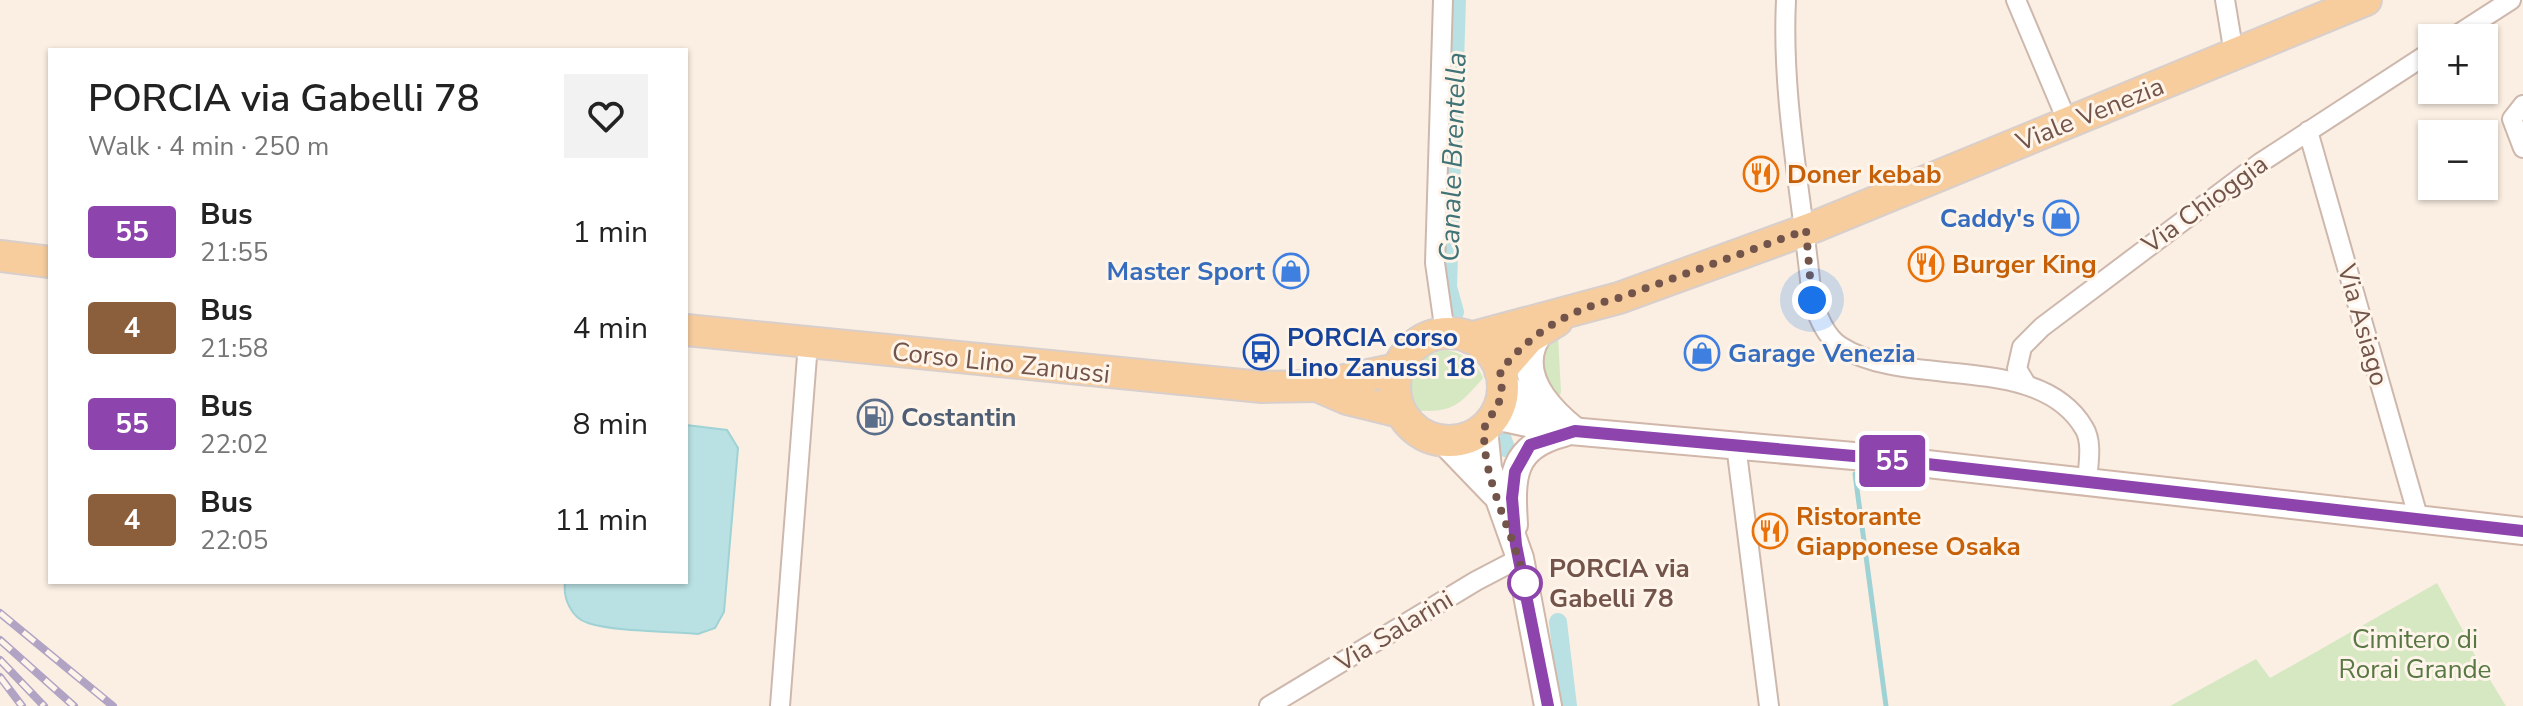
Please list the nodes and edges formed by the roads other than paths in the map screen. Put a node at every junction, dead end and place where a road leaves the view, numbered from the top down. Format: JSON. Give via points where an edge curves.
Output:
{"nodes":[{"id":1,"x":1443,"y":0,"type":"edge"},
{"id":2,"x":1786,"y":0,"type":"edge"},
{"id":3,"x":2016,"y":0,"type":"edge"},
{"id":4,"x":2225,"y":0,"type":"edge"},
{"id":5,"x":2366,"y":0,"type":"edge"},
{"id":6,"x":2511,"y":0,"type":"edge"},
{"id":7,"x":2474,"y":24,"type":"edge"},
{"id":8,"x":2234,"y":54,"type":"junction"},
{"id":9,"x":2418,"y":60,"type":"edge"},
{"id":10,"x":2523,"y":105,"type":"edge"},
{"id":11,"x":2068,"y":123,"type":"junction"},
{"id":12,"x":2308,"y":131,"type":"junction"},
{"id":13,"x":2523,"y":148,"type":"edge"},
{"id":14,"x":1810,"y":228,"type":"junction"},
{"id":15,"x":0,"y":256,"type":"edge"},
{"id":16,"x":48,"y":262,"type":"edge"},
{"id":17,"x":1587,"y":306,"type":"junction"},
{"id":18,"x":1543,"y":328,"type":"junction"},
{"id":19,"x":688,"y":330,"type":"edge"},
{"id":20,"x":1459,"y":336,"type":"junction"},
{"id":21,"x":808,"y":343,"type":"junction"},
{"id":22,"x":1397,"y":369,"type":"junction"},
{"id":23,"x":1502,"y":377,"type":"junction"},
{"id":24,"x":2026,"y":384,"type":"junction"},
{"id":25,"x":1317,"y":386,"type":"junction"},
{"id":26,"x":1400,"y":412,"type":"junction"},
{"id":27,"x":1489,"y":422,"type":"junction"},
{"id":28,"x":1575,"y":431,"type":"junction"},
{"id":29,"x":1444,"y":441,"type":"junction"},
{"id":30,"x":1736,"y":445,"type":"junction"},
{"id":31,"x":2087,"y":482,"type":"junction"},
{"id":32,"x":1495,"y":494,"type":"junction"},
{"id":33,"x":2419,"y":520,"type":"junction"},
{"id":34,"x":2518,"y":533,"type":"edge"},
{"id":35,"x":1518,"y":552,"type":"junction"},
{"id":36,"x":780,"y":706,"type":"edge"},
{"id":37,"x":1269,"y":706,"type":"edge"},
{"id":38,"x":1548,"y":706,"type":"edge"},
{"id":39,"x":1769,"y":706,"type":"edge"}],
"edges":[{"from":1,"to":20,"type":"street","via":[[1435,263]]},
{"from":2,"to":14,"type":"street","via":[[1783,46]]},
{"from":3,"to":11,"type":"street"},
{"from":4,"to":8,"type":"street"},
{"from":5,"to":8,"type":"main road","name":"Viale Venezia"},
{"from":6,"to":7,"type":"street"},
{"from":8,"to":11,"type":"main road","name":"Viale Venezia"},
{"from":9,"to":12,"type":"street","name":"Via Chioggia"},
{"from":10,"to":13,"type":"street","via":[[2512,119]]},
{"from":11,"to":14,"type":"main road","name":"Viale Venezia"},
{"from":12,"to":24,"type":"street","name":"Via Chioggia","via":[[2124,262],[2022,347],[2017,369]]},
{"from":12,"to":33,"type":"street","name":"Via Asiago"},
{"from":14,"to":17,"type":"main road","name":"Viale Venezia"},
{"from":14,"to":24,"type":"street","via":[[1812,300],[1838,345],[1866,360]]},
{"from":15,"to":16,"type":"main road"},
{"from":17,"to":18,"type":"main road"},
{"from":17,"to":20,"type":"main road"},
{"from":18,"to":23,"type":"main road","via":[[1529,338]]},
{"from":18,"to":28,"type":"main road","via":[[1529,349],[1532,378],[1546,405]]},
{"from":19,"to":21,"type":"main road","name":"Corso Lino Zanussi"},
{"from":20,"to":22,"type":"main road","via":[[1422,340]]},
{"from":20,"to":23,"type":"main road","via":[[1483,345]]},
{"from":21,"to":25,"type":"main road","name":"Corso Lino Zanussi","via":[[1174,380]]},
{"from":21,"to":36,"type":"street"},
{"from":22,"to":25,"type":"main road","name":"Corso Lino Zanussi"},
{"from":22,"to":26,"type":"main road","via":[[1394,384]]},
{"from":23,"to":27,"type":"main road"},
{"from":23,"to":28,"type":"main road","via":[[1533,411]]},
{"from":24,"to":31,"type":"street","via":[[2062,405],[2085,428]]},
{"from":25,"to":26,"type":"main road","name":"Corso Lino Zanussi"},
{"from":26,"to":29,"type":"main road","via":[[1418,432]]},
{"from":27,"to":28,"type":"main road"},
{"from":27,"to":29,"type":"main road","via":[[1472,436]]},
{"from":27,"to":32,"type":"main road","via":[[1488,468]]},
{"from":28,"to":30,"type":"main road"},
{"from":28,"to":35,"type":"main road","via":[[1530,445],[1515,472]]},
{"from":29,"to":32,"type":"main road"},
{"from":30,"to":31,"type":"main road"},
{"from":30,"to":39,"type":"street"},
{"from":31,"to":33,"type":"main road"},
{"from":32,"to":35,"type":"main road"},
{"from":33,"to":34,"type":"main road"},
{"from":35,"to":37,"type":"street","name":"Via Salarini"},
{"from":35,"to":38,"type":"main road"}]}
